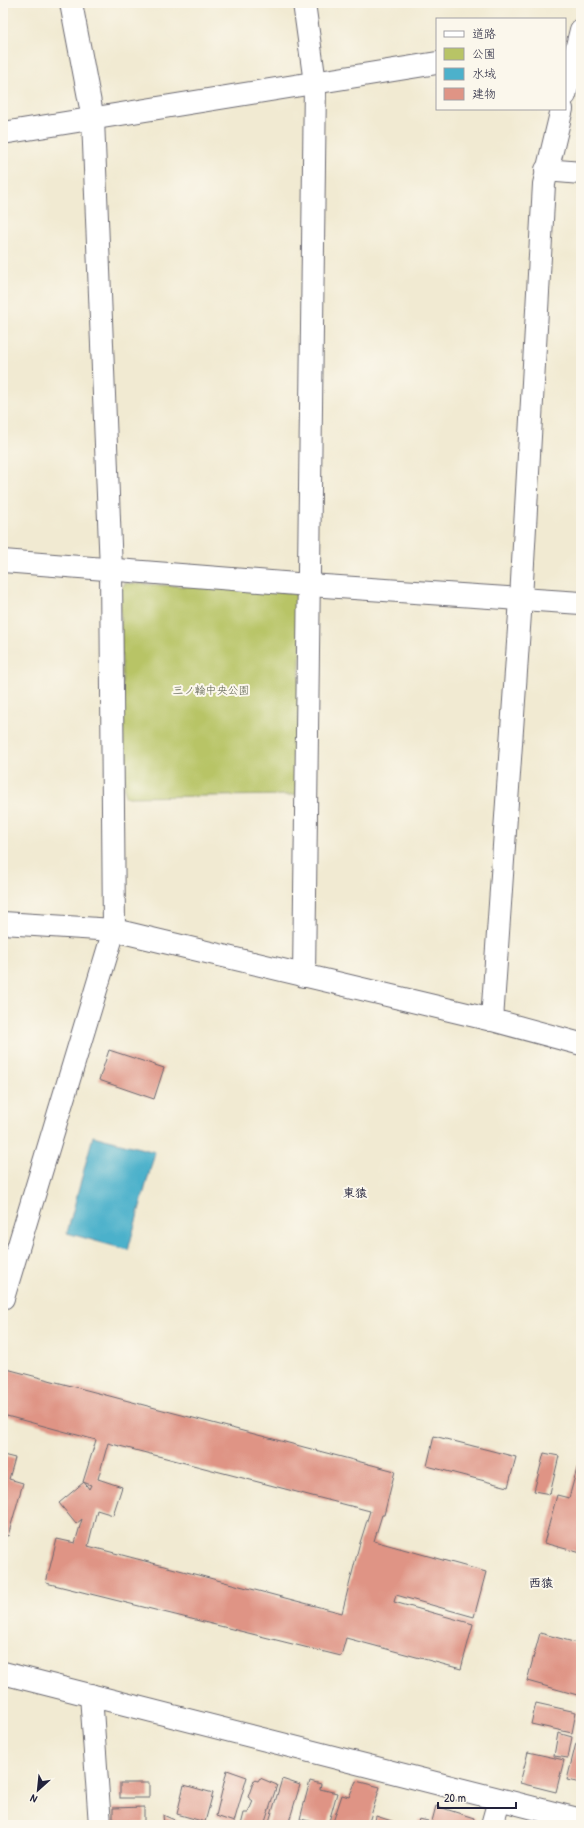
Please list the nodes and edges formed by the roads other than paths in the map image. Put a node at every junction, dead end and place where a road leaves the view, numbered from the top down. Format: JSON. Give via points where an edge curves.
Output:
{"nodes":[{"id":1,"x":71,"y":3,"type":"edge"},
{"id":2,"x":304,"y":3,"type":"edge"},
{"id":3,"x":575,"y":38,"type":"edge"},
{"id":4,"x":436,"y":63,"type":"edge"},
{"id":5,"x":315,"y":83,"type":"junction"},
{"id":6,"x":566,"y":89,"type":"edge"},
{"id":7,"x":562,"y":110,"type":"edge"},
{"id":8,"x":94,"y":119,"type":"junction"},
{"id":9,"x":3,"y":133,"type":"edge"},
{"id":10,"x":546,"y":170,"type":"junction"},
{"id":11,"x":581,"y":173,"type":"edge"},
{"id":12,"x":3,"y":561,"type":"edge"},
{"id":13,"x":111,"y":570,"type":"junction"},
{"id":14,"x":309,"y":585,"type":"junction"},
{"id":15,"x":521,"y":599,"type":"junction"},
{"id":16,"x":581,"y":603,"type":"edge"},
{"id":17,"x":3,"y":923,"type":"edge"},
{"id":18,"x":114,"y":930,"type":"junction"},
{"id":19,"x":304,"y":976,"type":"junction"},
{"id":20,"x":492,"y":1020,"type":"junction"},
{"id":21,"x":581,"y":1044,"type":"edge"},
{"id":22,"x":3,"y":1298,"type":"edge"},
{"id":23,"x":3,"y":1673,"type":"edge"},
{"id":24,"x":91,"y":1695,"type":"junction"},
{"id":25,"x":498,"y":1800,"type":"junction"},
{"id":26,"x":581,"y":1820,"type":"edge"},
{"id":27,"x":100,"y":1825,"type":"edge"},
{"id":28,"x":492,"y":1825,"type":"edge"}],
"edges":[{"from":1,"to":8,"type":"street"},
{"from":2,"to":5,"type":"street"},
{"from":3,"to":6,"type":"street"},
{"from":4,"to":5,"type":"street"},
{"from":5,"to":8,"type":"street"},
{"from":5,"to":14,"type":"street"},
{"from":7,"to":10,"type":"street"},
{"from":8,"to":9,"type":"street"},
{"from":8,"to":13,"type":"street"},
{"from":10,"to":11,"type":"street"},
{"from":10,"to":15,"type":"street"},
{"from":12,"to":13,"type":"street"},
{"from":13,"to":14,"type":"street"},
{"from":13,"to":18,"type":"street"},
{"from":14,"to":15,"type":"street"},
{"from":14,"to":19,"type":"street"},
{"from":15,"to":16,"type":"street"},
{"from":15,"to":20,"type":"street"},
{"from":17,"to":18,"type":"street"},
{"from":18,"to":19,"type":"street"},
{"from":18,"to":22,"type":"street"},
{"from":19,"to":20,"type":"street"},
{"from":20,"to":21,"type":"street"},
{"from":23,"to":24,"type":"street"},
{"from":24,"to":25,"type":"street"},
{"from":24,"to":27,"type":"street"},
{"from":25,"to":26,"type":"street"},
{"from":25,"to":28,"type":"street"}]}
